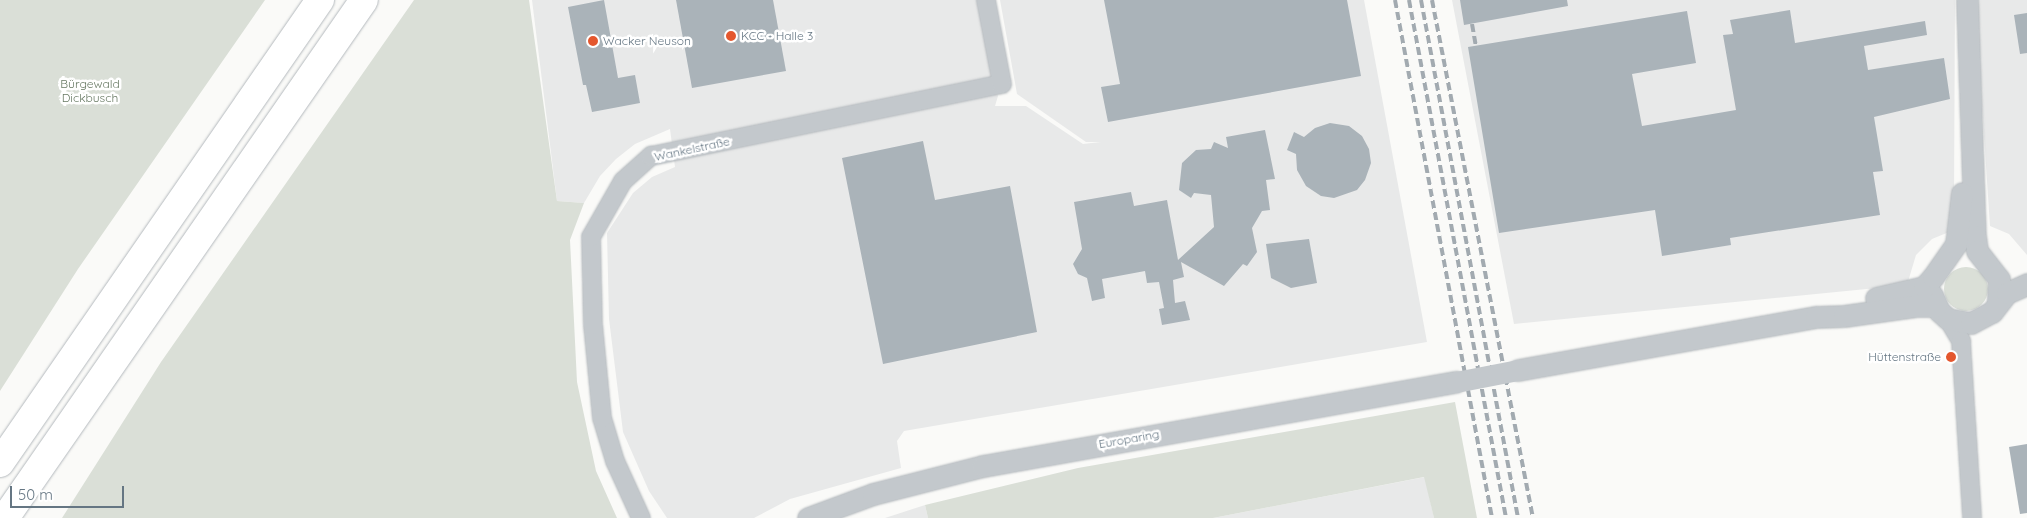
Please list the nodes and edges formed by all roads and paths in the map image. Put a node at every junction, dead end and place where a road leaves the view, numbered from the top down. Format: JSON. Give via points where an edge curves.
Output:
{"nodes":[{"id":1,"x":320,"y":0,"type":"edge"},
{"id":2,"x":364,"y":0,"type":"edge"},
{"id":3,"x":986,"y":0,"type":"edge"},
{"id":4,"x":1967,"y":0,"type":"edge"},
{"id":5,"x":1966,"y":236,"type":"junction"},
{"id":6,"x":1946,"y":261,"type":"junction"},
{"id":7,"x":1990,"y":266,"type":"junction"},
{"id":8,"x":2027,"y":271,"type":"edge"},
{"id":9,"x":1934,"y":277,"type":"junction"},
{"id":10,"x":2027,"y":284,"type":"edge"},
{"id":11,"x":1998,"y":302,"type":"junction"},
{"id":12,"x":1942,"y":313,"type":"junction"},
{"id":13,"x":1816,"y":316,"type":"junction"},
{"id":14,"x":1980,"y":321,"type":"junction"},
{"id":15,"x":1967,"y":431,"type":"junction"},
{"id":16,"x":0,"y":463,"type":"edge"},
{"id":17,"x":6,"y":518,"type":"edge"},
{"id":18,"x":641,"y":518,"type":"edge"},
{"id":19,"x":808,"y":518,"type":"edge"},
{"id":20,"x":1972,"y":518,"type":"edge"}],
"edges":[{"from":1,"to":16,"type":"highway"},
{"from":2,"to":17,"type":"highway"},
{"from":3,"to":18,"type":"street","name":"Wankelstraße","via":[[1002,84],[651,156],[623,181],[591,237],[593,325],[602,418],[615,461]]},
{"from":4,"to":5,"type":"street","via":[[1970,144]]},
{"from":5,"to":6,"type":"street"},
{"from":5,"to":7,"type":"street"},
{"from":6,"to":7,"type":"street","via":[[1967,255]]},
{"from":6,"to":9,"type":"street"},
{"from":7,"to":8,"type":"street","via":[[2011,273]]},
{"from":7,"to":11,"type":"street","via":[[2000,290]]},
{"from":9,"to":12,"type":"street","via":[[1931,289]]},
{"from":9,"to":13,"type":"street","via":[[1918,289],[1841,306]]},
{"from":10,"to":11,"type":"street","via":[[2007,293]]},
{"from":11,"to":14,"type":"street","via":[[1992,312]]},
{"from":12,"to":13,"type":"street","via":[[1915,306],[1844,316]]},
{"from":12,"to":14,"type":"street","via":[[1959,323]]},
{"from":12,"to":15,"type":"street","via":[[1961,341]]},
{"from":13,"to":19,"type":"street","name":"Europaring","bridge":true,"via":[[983,466],[873,494]]},
{"from":14,"to":15,"type":"street","via":[[1972,341]]},
{"from":15,"to":20,"type":"street"}]}
